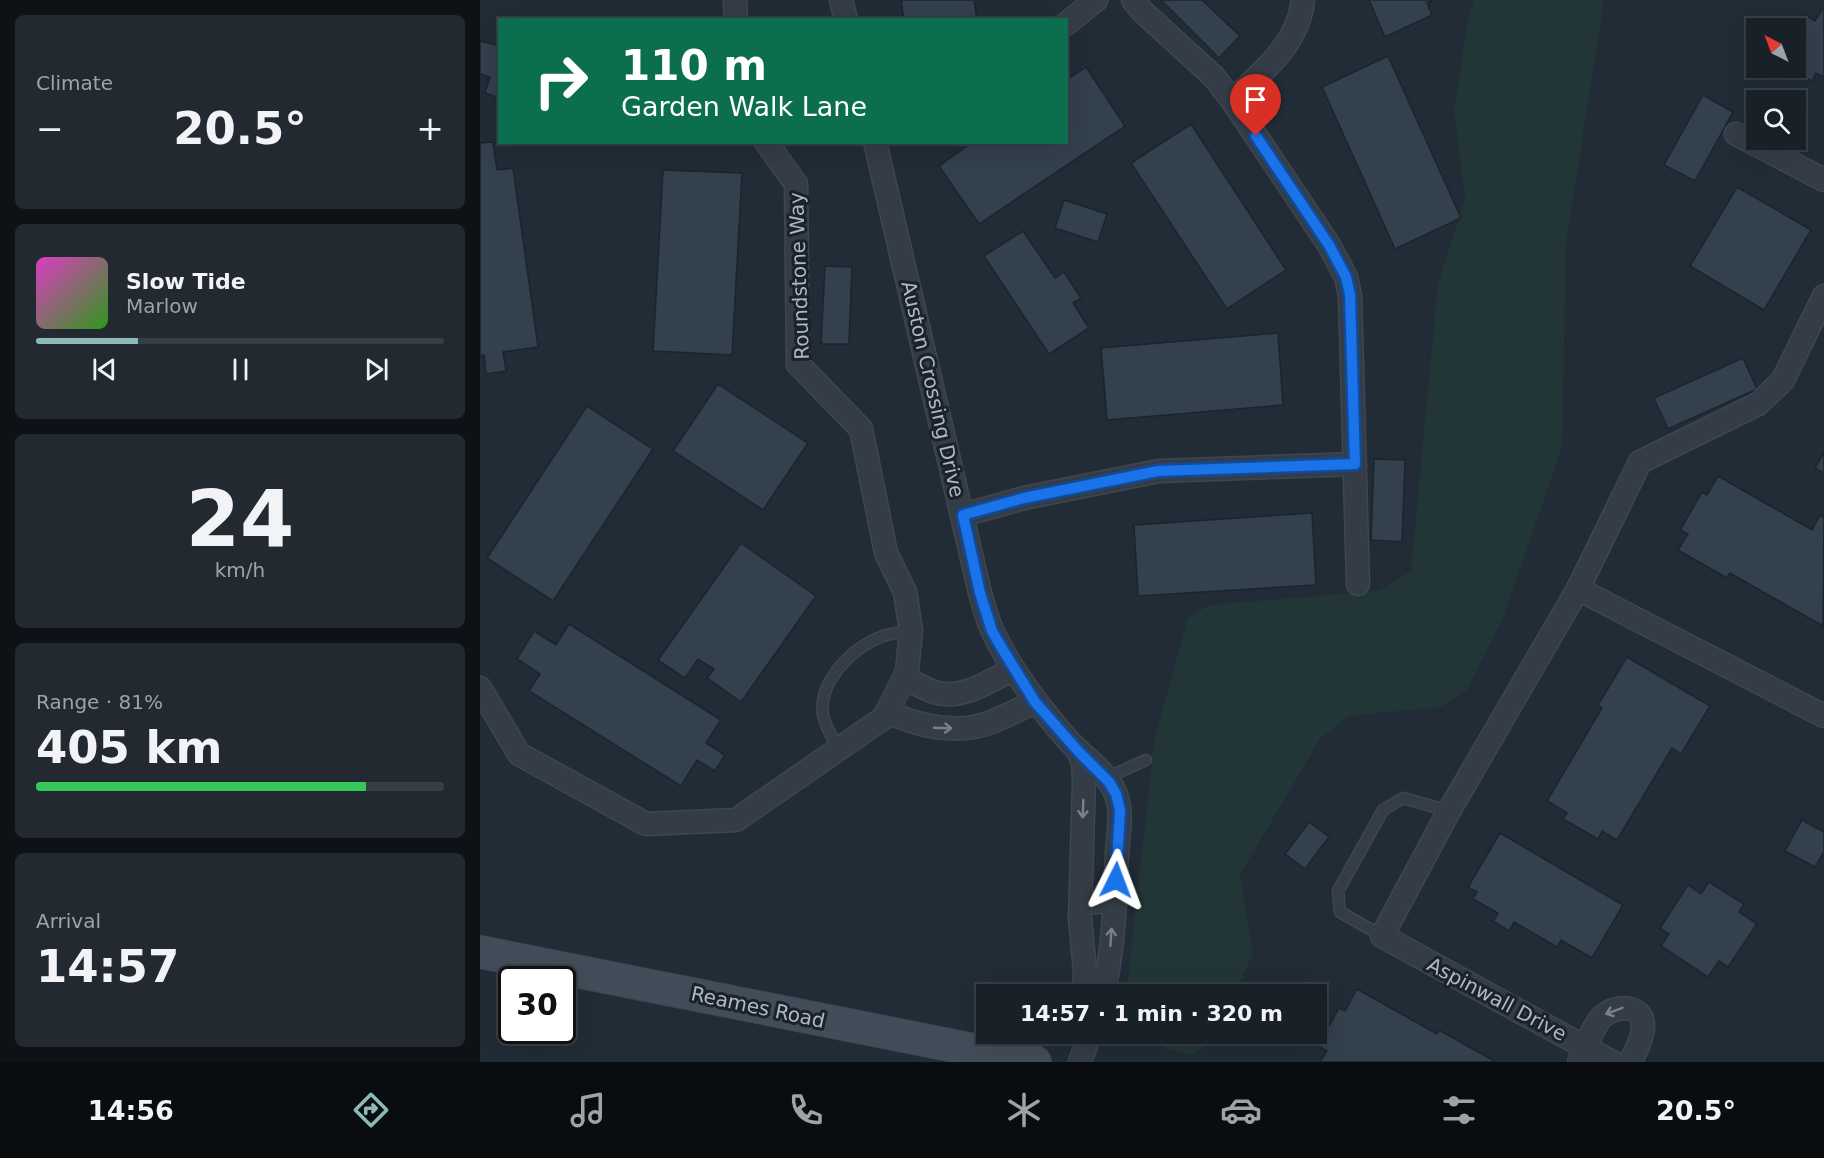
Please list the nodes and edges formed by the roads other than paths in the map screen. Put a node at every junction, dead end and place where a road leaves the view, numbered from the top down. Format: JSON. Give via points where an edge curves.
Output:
{"nodes":[{"id":1,"x":735,"y":0,"type":"edge"},
{"id":2,"x":841,"y":0,"type":"edge"},
{"id":3,"x":1096,"y":0,"type":"edge"},
{"id":4,"x":1133,"y":0,"type":"edge"},
{"id":5,"x":1303,"y":0,"type":"edge"},
{"id":6,"x":736,"y":18,"type":"edge"},
{"id":7,"x":846,"y":18,"type":"edge"},
{"id":8,"x":1068,"y":22,"type":"edge"},
{"id":9,"x":1232,"y":100,"type":"junction"},
{"id":10,"x":1736,"y":134,"type":"dead end"},
{"id":11,"x":767,"y":144,"type":"edge"},
{"id":12,"x":875,"y":144,"type":"edge"},
{"id":13,"x":1824,"y":180,"type":"edge"},
{"id":14,"x":1824,"y":296,"type":"edge"},
{"id":15,"x":1355,"y":464,"type":"junction"},
{"id":16,"x":963,"y":515,"type":"junction"},
{"id":17,"x":1358,"y":584,"type":"dead end"},
{"id":18,"x":1578,"y":589,"type":"junction"},
{"id":19,"x":910,"y":630,"type":"junction"},
{"id":20,"x":1013,"y":669,"type":"junction"},
{"id":21,"x":904,"y":678,"type":"junction"},
{"id":22,"x":480,"y":688,"type":"edge"},
{"id":23,"x":1035,"y":702,"type":"junction"},
{"id":24,"x":887,"y":712,"type":"junction"},
{"id":25,"x":1824,"y":716,"type":"edge"},
{"id":26,"x":838,"y":749,"type":"junction"},
{"id":27,"x":1078,"y":751,"type":"junction"},
{"id":28,"x":1146,"y":760,"type":"dead end"},
{"id":29,"x":1106,"y":778,"type":"junction"},
{"id":30,"x":1449,"y":811,"type":"junction"},
{"id":31,"x":1113,"y":907,"type":"junction"},
{"id":32,"x":1080,"y":909,"type":"junction"},
{"id":33,"x":1382,"y":936,"type":"junction"},
{"id":34,"x":480,"y":952,"type":"edge"},
{"id":35,"x":1084,"y":984,"type":"edge"},
{"id":36,"x":1105,"y":984,"type":"edge"},
{"id":37,"x":1080,"y":1044,"type":"edge"},
{"id":38,"x":1086,"y":1044,"type":"edge"},
{"id":39,"x":1582,"y":1055,"type":"edge"},
{"id":40,"x":1035,"y":1062,"type":"edge"},
{"id":41,"x":1079,"y":1062,"type":"edge"},
{"id":42,"x":1612,"y":1062,"type":"edge"},
{"id":43,"x":1630,"y":1062,"type":"edge"}],
"edges":[{"from":1,"to":6,"type":"street"},
{"from":2,"to":7,"type":"street"},
{"from":3,"to":8,"type":"street"},
{"from":4,"to":9,"type":"street","via":[[1214,77]]},
{"from":5,"to":9,"type":"street","via":[[1288,43]]},
{"from":9,"to":15,"type":"street","via":[[1329,245],[1346,277],[1350,295]]},
{"from":10,"to":13,"type":"street"},
{"from":11,"to":19,"type":"street","name":"Roundstone Way","via":[[796,184],[798,364],[861,429],[886,553],[905,592]]},
{"from":12,"to":16,"type":"street","name":"Auston Crossing Drive"},
{"from":14,"to":18,"type":"street","via":[[1783,380],[1758,404],[1640,462]]},
{"from":15,"to":16,"type":"street","via":[[1158,471],[1024,498]]},
{"from":15,"to":17,"type":"street"},
{"from":16,"to":20,"type":"street","name":"Auston Crossing Drive","via":[[992,631]]},
{"from":18,"to":25,"type":"street"},
{"from":18,"to":30,"type":"street"},
{"from":19,"to":21,"type":"street","name":"Roundstone Way"},
{"from":19,"to":26,"type":"lane","via":[[883,636],[858,649],[839,668],[823,696],[824,717]]},
{"from":20,"to":21,"type":"street","via":[[976,688],[948,695]]},
{"from":20,"to":23,"type":"street","name":"Auston Crossing Drive"},
{"from":21,"to":24,"type":"street","name":"Roundstone Way"},
{"from":22,"to":26,"type":"street","name":"Roundstone Way","via":[[519,754],[646,824],[736,820]]},
{"from":24,"to":23,"type":"street","one_way":true,"via":[[929,727],[975,727]]},
{"from":23,"to":27,"type":"street","name":"Auston Crossing Drive"},
{"from":24,"to":26,"type":"street","name":"Roundstone Way"},
{"from":27,"to":29,"type":"street","name":"Auston Crossing Drive"},
{"from":27,"to":32,"type":"street","name":"Auston Crossing Drive","one_way":true,"via":[[1084,780]]},
{"from":28,"to":29,"type":"lane"},
{"from":29,"to":31,"type":"street","name":"Auston Crossing Drive","via":[[1120,810]]},
{"from":30,"to":33,"type":"street"},
{"from":30,"to":33,"type":"lane","via":[[1403,798],[1383,810],[1338,891],[1340,912]]},
{"from":31,"to":32,"type":"lane"},
{"from":36,"to":31,"type":"street","name":"Auston Crossing Drive","one_way":true},
{"from":32,"to":35,"type":"street","name":"Auston Crossing Drive"},
{"from":33,"to":39,"type":"street","name":"Aspinwall Drive"},
{"from":34,"to":40,"type":"main road","name":"Reames Road","via":[[945,1049]]},
{"from":37,"to":41,"type":"street"},
{"from":38,"to":41,"type":"street"},
{"from":39,"to":42,"type":"street","name":"Aspinwall Drive"},
{"from":43,"to":39,"type":"street","one_way":true,"via":[[1641,1041],[1643,1024],[1638,1012],[1626,1006],[1611,1009],[1600,1018]]}]}
